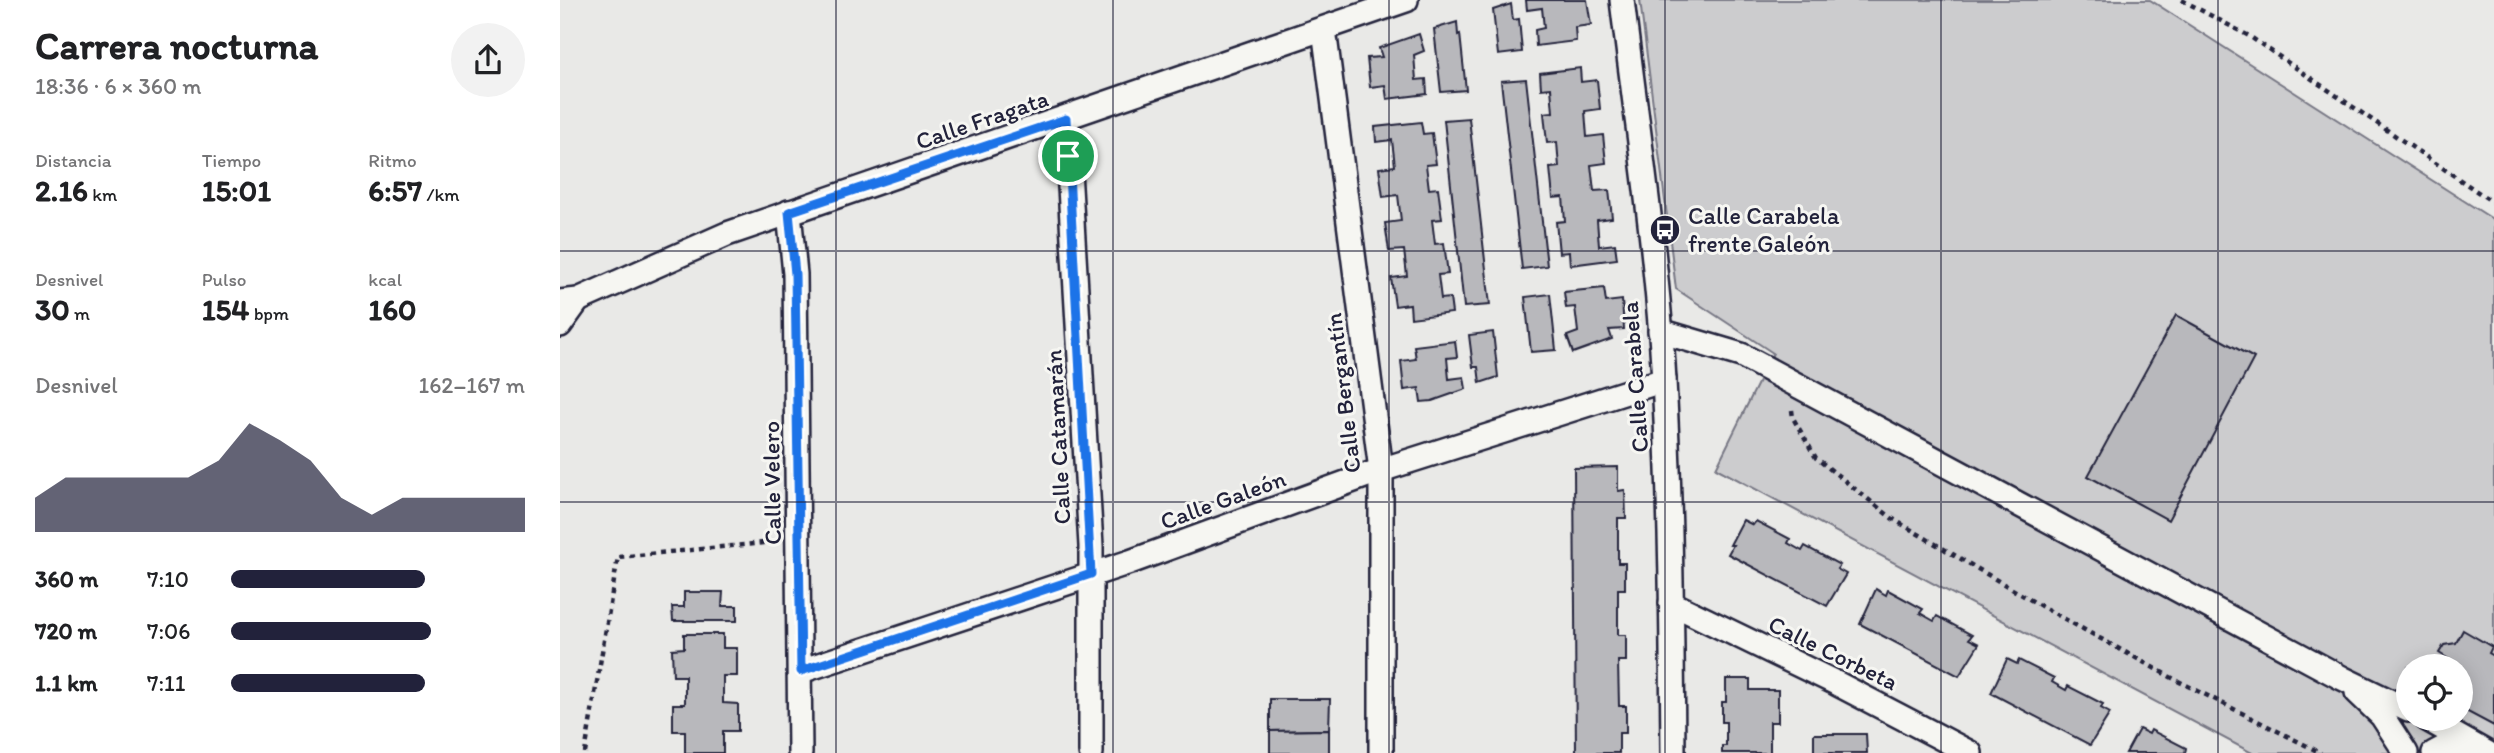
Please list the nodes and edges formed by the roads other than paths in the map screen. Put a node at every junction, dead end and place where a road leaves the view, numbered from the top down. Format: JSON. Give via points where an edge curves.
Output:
{"nodes":[{"id":1,"x":1406,"y":0,"type":"edge"},
{"id":2,"x":1622,"y":0,"type":"edge"},
{"id":3,"x":1324,"y":29,"type":"junction"},
{"id":4,"x":1066,"y":119,"type":"junction"},
{"id":5,"x":789,"y":212,"type":"junction"},
{"id":6,"x":569,"y":301,"type":"edge"},
{"id":7,"x":560,"y":326,"type":"edge"},
{"id":8,"x":1660,"y":331,"type":"junction"},
{"id":9,"x":1664,"y":380,"type":"junction"},
{"id":10,"x":1381,"y":470,"type":"junction"},
{"id":11,"x":1091,"y":574,"type":"junction"},
{"id":12,"x":1671,"y":603,"type":"junction"},
{"id":13,"x":801,"y":671,"type":"junction"},
{"id":14,"x":2342,"y":678,"type":"junction"},
{"id":15,"x":2396,"y":704,"type":"edge"},
{"id":16,"x":2447,"y":731,"type":"edge"},
{"id":17,"x":2481,"y":751,"type":"edge"},
{"id":18,"x":800,"y":753,"type":"edge"},
{"id":19,"x":1091,"y":753,"type":"edge"},
{"id":20,"x":1381,"y":753,"type":"edge"},
{"id":21,"x":1673,"y":753,"type":"edge"},
{"id":22,"x":1970,"y":753,"type":"edge"},
{"id":23,"x":2406,"y":753,"type":"edge"},
{"id":24,"x":2434,"y":753,"type":"edge"}],
"edges":[{"from":1,"to":3,"type":"street","name":"Calle Fragata"},
{"from":2,"to":8,"type":"street","name":"Calle Carabela"},
{"from":3,"to":4,"type":"street","name":"Calle Fragata"},
{"from":3,"to":10,"type":"street","name":"Calle Bergantín"},
{"from":4,"to":5,"type":"street","name":"Calle Fragata"},
{"from":4,"to":11,"type":"street","name":"Calle Catamarán"},
{"from":5,"to":6,"type":"street","name":"Calle Fragata"},
{"from":5,"to":13,"type":"street","name":"Calle Velero","via":[[795,274]]},
{"from":6,"to":7,"type":"street","name":"Calle Fragata"},
{"from":8,"to":9,"type":"street","name":"Calle Carabela"},
{"from":8,"to":14,"type":"street","via":[[1741,355]]},
{"from":9,"to":10,"type":"street","name":"Calle Galeón"},
{"from":9,"to":12,"type":"street","name":"Calle Carabela"},
{"from":10,"to":11,"type":"street","name":"Calle Galeón"},
{"from":10,"to":20,"type":"street","name":"Calle Bergantín"},
{"from":11,"to":13,"type":"street","name":"Calle Galeón"},
{"from":11,"to":19,"type":"street","name":"Calle Catamarán"},
{"from":12,"to":21,"type":"street","name":"Calle Carabela"},
{"from":12,"to":22,"type":"street","name":"Calle Corbeta"},
{"from":13,"to":18,"type":"street","name":"Calle Velero"},
{"from":14,"to":15,"type":"street"},
{"from":14,"to":23,"type":"street","via":[[2382,716]]},
{"from":16,"to":17,"type":"street"},
{"from":17,"to":24,"type":"street","via":[[2451,744]]}]}
